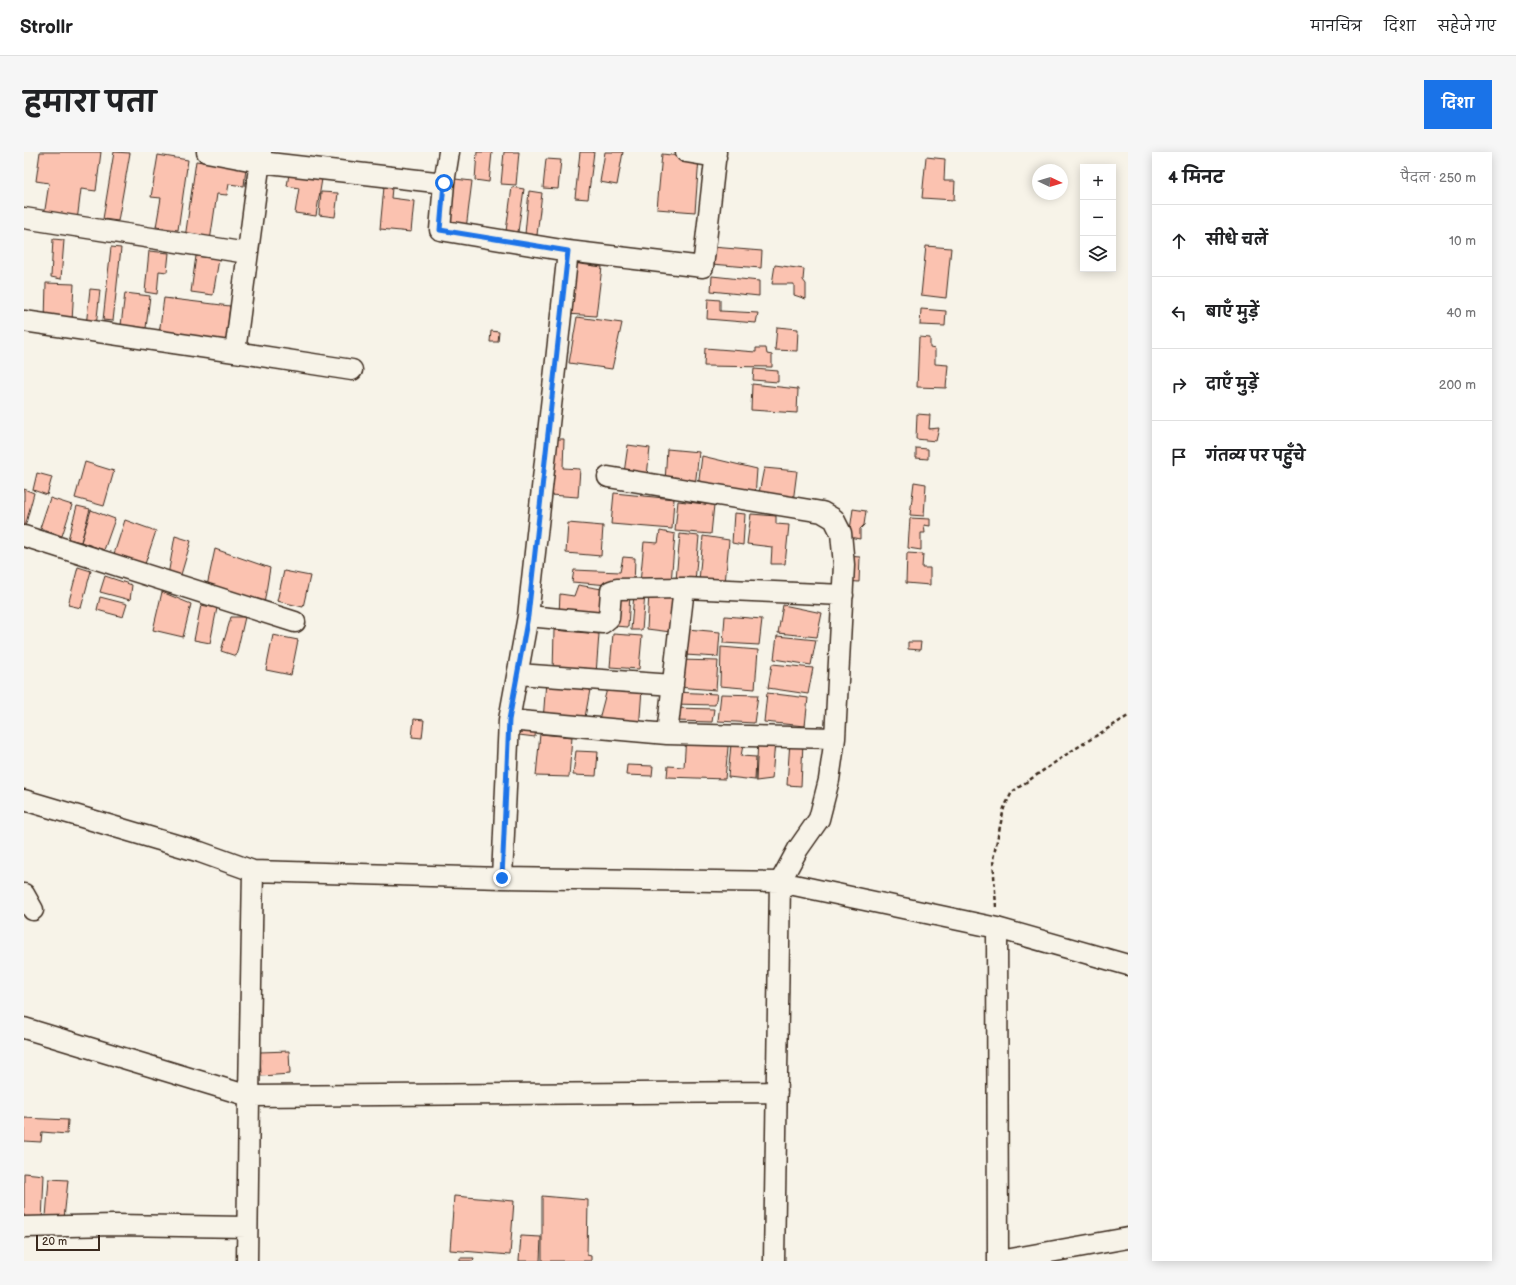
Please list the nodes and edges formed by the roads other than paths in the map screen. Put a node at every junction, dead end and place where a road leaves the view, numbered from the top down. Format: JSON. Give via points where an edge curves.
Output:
{"nodes":[{"id":1,"x":207,"y":152,"type":"edge"},
{"id":2,"x":450,"y":152,"type":"edge"},
{"id":3,"x":686,"y":152,"type":"edge"},
{"id":4,"x":716,"y":154,"type":"edge"},
{"id":5,"x":260,"y":157,"type":"edge"},
{"id":6,"x":444,"y":183,"type":"junction"},
{"id":7,"x":24,"y":218,"type":"edge"},
{"id":8,"x":568,"y":251,"type":"junction"},
{"id":9,"x":247,"y":252,"type":"junction"},
{"id":10,"x":24,"y":321,"type":"edge"},
{"id":11,"x":235,"y":352,"type":"junction"},
{"id":12,"x":352,"y":370,"type":"dead end"},
{"id":13,"x":608,"y":477,"type":"dead end"},
{"id":14,"x":24,"y":536,"type":"edge"},
{"id":15,"x":684,"y":588,"type":"junction"},
{"id":16,"x":843,"y":595,"type":"junction"},
{"id":17,"x":528,"y":616,"type":"junction"},
{"id":18,"x":295,"y":622,"type":"dead end"},
{"id":19,"x":518,"y":674,"type":"junction"},
{"id":20,"x":672,"y":685,"type":"junction"},
{"id":21,"x":509,"y":720,"type":"junction"},
{"id":22,"x":667,"y":734,"type":"junction"},
{"id":23,"x":835,"y":738,"type":"junction"},
{"id":24,"x":24,"y":800,"type":"edge"},
{"id":25,"x":252,"y":871,"type":"junction"},
{"id":26,"x":502,"y":878,"type":"junction"},
{"id":27,"x":780,"y":882,"type":"junction"},
{"id":28,"x":997,"y":928,"type":"junction"},
{"id":29,"x":1128,"y":965,"type":"edge"},
{"id":30,"x":24,"y":1028,"type":"edge"},
{"id":31,"x":777,"y":1092,"type":"junction"},
{"id":32,"x":249,"y":1096,"type":"junction"},
{"id":33,"x":24,"y":1226,"type":"edge"},
{"id":34,"x":246,"y":1227,"type":"junction"},
{"id":35,"x":1128,"y":1238,"type":"edge"},
{"id":36,"x":247,"y":1261,"type":"edge"},
{"id":37,"x":774,"y":1261,"type":"edge"},
{"id":38,"x":999,"y":1261,"type":"edge"}],
"edges":[{"from":1,"to":5,"type":"street"},
{"from":2,"to":6,"type":"street"},
{"from":3,"to":4,"type":"street"},
{"from":4,"to":8,"type":"street","via":[[703,267]]},
{"from":5,"to":6,"type":"street"},
{"from":5,"to":9,"type":"street"},
{"from":6,"to":8,"type":"street","via":[[440,230]]},
{"from":7,"to":9,"type":"street"},
{"from":8,"to":17,"type":"street"},
{"from":9,"to":11,"type":"street"},
{"from":10,"to":11,"type":"street"},
{"from":11,"to":12,"type":"street"},
{"from":13,"to":16,"type":"street","via":[[822,512],[834,519],[840,533],[844,565]]},
{"from":14,"to":18,"type":"street"},
{"from":15,"to":16,"type":"street"},
{"from":15,"to":17,"type":"street","via":[[614,589],[610,595],[609,618],[604,623]]},
{"from":15,"to":20,"type":"street"},
{"from":16,"to":23,"type":"street"},
{"from":17,"to":19,"type":"street"},
{"from":19,"to":20,"type":"street"},
{"from":19,"to":21,"type":"street"},
{"from":20,"to":22,"type":"street"},
{"from":21,"to":22,"type":"street"},
{"from":21,"to":26,"type":"street"},
{"from":22,"to":23,"type":"street"},
{"from":23,"to":27,"type":"street","via":[[829,780],[819,819],[798,849]]},
{"from":24,"to":25,"type":"street","via":[[200,852]]},
{"from":25,"to":26,"type":"street"},
{"from":25,"to":32,"type":"street"},
{"from":26,"to":27,"type":"street"},
{"from":27,"to":28,"type":"street"},
{"from":27,"to":31,"type":"street"},
{"from":28,"to":29,"type":"street"},
{"from":28,"to":38,"type":"street"},
{"from":30,"to":32,"type":"street"},
{"from":31,"to":32,"type":"street"},
{"from":31,"to":37,"type":"street"},
{"from":32,"to":34,"type":"street"},
{"from":33,"to":34,"type":"street"},
{"from":34,"to":36,"type":"street"},
{"from":35,"to":38,"type":"street"}]}
